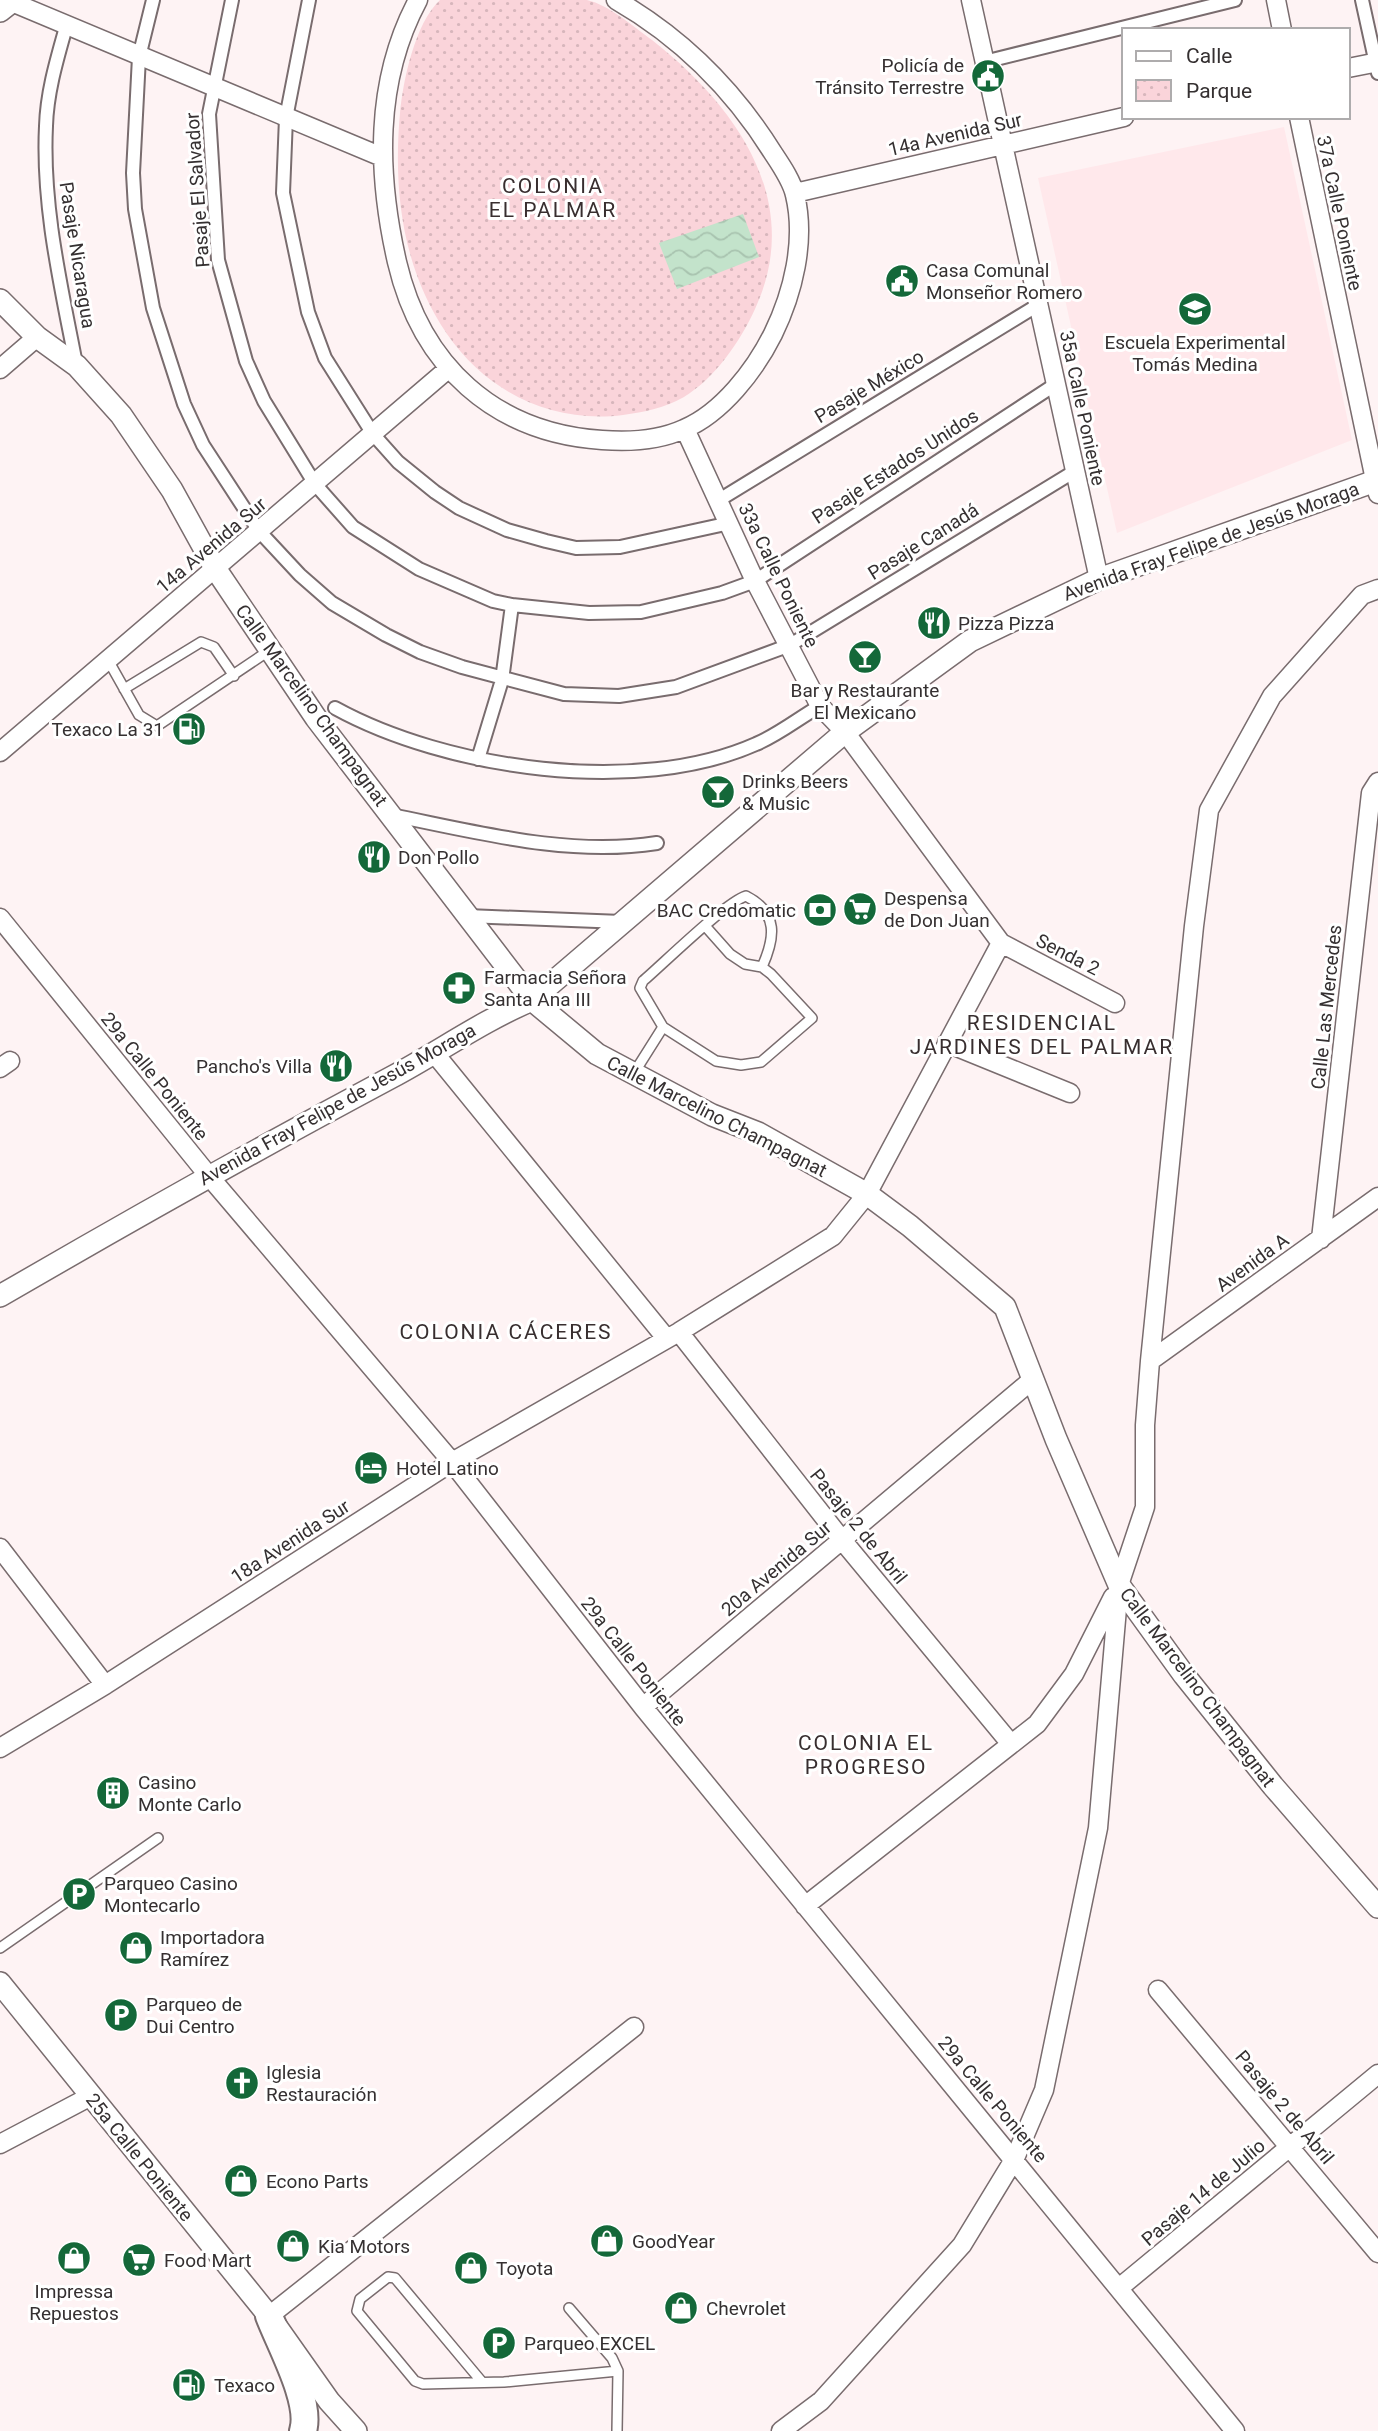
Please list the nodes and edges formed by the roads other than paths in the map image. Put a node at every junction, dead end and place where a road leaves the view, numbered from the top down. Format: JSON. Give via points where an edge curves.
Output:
{"nodes":[{"id":1,"x":153,"y":0,"type":"edge"},
{"id":2,"x":232,"y":0,"type":"edge"},
{"id":3,"x":309,"y":0,"type":"edge"},
{"id":4,"x":418,"y":0,"type":"edge"},
{"id":5,"x":616,"y":0,"type":"edge"},
{"id":6,"x":971,"y":0,"type":"edge"},
{"id":7,"x":1234,"y":0,"type":"edge"},
{"id":8,"x":1276,"y":0,"type":"edge"},
{"id":9,"x":1362,"y":0,"type":"edge"},
{"id":10,"x":8,"y":4,"type":"edge"},
{"id":11,"x":66,"y":27,"type":"junction"},
{"id":12,"x":1282,"y":28,"type":"edge"},
{"id":13,"x":139,"y":57,"type":"junction"},
{"id":14,"x":984,"y":62,"type":"junction"},
{"id":15,"x":1377,"y":66,"type":"edge"},
{"id":16,"x":1350,"y":68,"type":"edge"},
{"id":17,"x":213,"y":88,"type":"junction"},
{"id":18,"x":1122,"y":117,"type":"edge"},
{"id":19,"x":286,"y":118,"type":"junction"},
{"id":20,"x":1299,"y":119,"type":"edge"},
{"id":21,"x":1003,"y":144,"type":"junction"},
{"id":22,"x":382,"y":157,"type":"junction"},
{"id":23,"x":795,"y":193,"type":"junction"},
{"id":24,"x":0,"y":300,"type":"edge"},
{"id":25,"x":1038,"y":305,"type":"junction"},
{"id":26,"x":37,"y":337,"type":"junction"},
{"id":27,"x":77,"y":366,"type":"junction"},
{"id":28,"x":0,"y":369,"type":"edge"},
{"id":29,"x":448,"y":369,"type":"junction"},
{"id":30,"x":1056,"y":384,"type":"junction"},
{"id":31,"x":685,"y":429,"type":"junction"},
{"id":32,"x":373,"y":434,"type":"junction"},
{"id":33,"x":1075,"y":471,"type":"junction"},
{"id":34,"x":315,"y":484,"type":"junction"},
{"id":35,"x":1377,"y":485,"type":"edge"},
{"id":36,"x":719,"y":500,"type":"junction"},
{"id":37,"x":730,"y":523,"type":"junction"},
{"id":38,"x":259,"y":531,"type":"junction"},
{"id":39,"x":215,"y":568,"type":"junction"},
{"id":40,"x":1099,"y":579,"type":"junction"},
{"id":41,"x":755,"y":581,"type":"junction"},
{"id":42,"x":1378,"y":589,"type":"edge"},
{"id":43,"x":512,"y":605,"type":"junction"},
{"id":44,"x":790,"y":645,"type":"junction"},
{"id":45,"x":270,"y":650,"type":"junction"},
{"id":46,"x":108,"y":660,"type":"junction"},
{"id":47,"x":234,"y":676,"type":"junction"},
{"id":48,"x":502,"y":680,"type":"junction"},
{"id":49,"x":124,"y":689,"type":"junction"},
{"id":50,"x":820,"y":706,"type":"junction"},
{"id":51,"x":335,"y":708,"type":"dead end"},
{"id":52,"x":845,"y":732,"type":"junction"},
{"id":53,"x":0,"y":752,"type":"edge"},
{"id":54,"x":478,"y":759,"type":"junction"},
{"id":55,"x":1378,"y":771,"type":"edge"},
{"id":56,"x":1374,"y":788,"type":"edge"},
{"id":57,"x":390,"y":815,"type":"junction"},
{"id":58,"x":657,"y":843,"type":"dead end"},
{"id":59,"x":1364,"y":847,"type":"junction"},
{"id":60,"x":1378,"y":861,"type":"edge"},
{"id":61,"x":467,"y":916,"type":"junction"},
{"id":62,"x":0,"y":918,"type":"edge"},
{"id":63,"x":625,"y":922,"type":"junction"},
{"id":64,"x":706,"y":927,"type":"junction"},
{"id":65,"x":1001,"y":943,"type":"junction"},
{"id":66,"x":762,"y":967,"type":"junction"},
{"id":67,"x":532,"y":1000,"type":"junction"},
{"id":68,"x":1115,"y":1003,"type":"dead end"},
{"id":69,"x":663,"y":1027,"type":"junction"},
{"id":70,"x":947,"y":1043,"type":"junction"},
{"id":71,"x":435,"y":1054,"type":"junction"},
{"id":72,"x":633,"y":1075,"type":"junction"},
{"id":73,"x":1070,"y":1093,"type":"dead end"},
{"id":74,"x":208,"y":1175,"type":"junction"},
{"id":75,"x":867,"y":1194,"type":"junction"},
{"id":76,"x":1378,"y":1196,"type":"edge"},
{"id":77,"x":1321,"y":1239,"type":"junction"},
{"id":78,"x":0,"y":1296,"type":"edge"},
{"id":79,"x":672,"y":1335,"type":"junction"},
{"id":80,"x":1150,"y":1361,"type":"junction"},
{"id":81,"x":1032,"y":1380,"type":"junction"},
{"id":82,"x":452,"y":1462,"type":"junction"},
{"id":83,"x":842,"y":1540,"type":"junction"},
{"id":84,"x":0,"y":1548,"type":"edge"},
{"id":85,"x":1119,"y":1585,"type":"junction"},
{"id":86,"x":105,"y":1685,"type":"junction"},
{"id":87,"x":643,"y":1707,"type":"junction"},
{"id":88,"x":1011,"y":1744,"type":"junction"},
{"id":89,"x":0,"y":1748,"type":"edge"},
{"id":90,"x":158,"y":1839,"type":"dead end"},
{"id":91,"x":805,"y":1906,"type":"junction"},
{"id":92,"x":1378,"y":1908,"type":"edge"},
{"id":93,"x":0,"y":1948,"type":"edge"},
{"id":94,"x":0,"y":1983,"type":"edge"},
{"id":95,"x":1158,"y":1990,"type":"dead end"},
{"id":96,"x":634,"y":2027,"type":"dead end"},
{"id":97,"x":1378,"y":2074,"type":"edge"},
{"id":98,"x":91,"y":2096,"type":"junction"},
{"id":99,"x":0,"y":2144,"type":"edge"},
{"id":100,"x":1291,"y":2146,"type":"junction"},
{"id":101,"x":1015,"y":2158,"type":"junction"},
{"id":102,"x":1378,"y":2253,"type":"edge"},
{"id":103,"x":1119,"y":2288,"type":"junction"},
{"id":104,"x":569,"y":2308,"type":"dead end"},
{"id":105,"x":269,"y":2316,"type":"junction"},
{"id":106,"x":618,"y":2371,"type":"junction"},
{"id":107,"x":482,"y":2382,"type":"junction"},
{"id":108,"x":303,"y":2431,"type":"edge"},
{"id":109,"x":356,"y":2431,"type":"edge"},
{"id":110,"x":617,"y":2431,"type":"edge"},
{"id":111,"x":781,"y":2431,"type":"edge"},
{"id":112,"x":1235,"y":2431,"type":"edge"}],
"edges":[{"from":1,"to":13,"type":"street"},
{"from":2,"to":17,"type":"street","name":"Pasaje El Salvador"},
{"from":3,"to":19,"type":"street"},
{"from":4,"to":22,"type":"street","via":[[389,81]]},
{"from":5,"to":23,"type":"street","via":[[663,30],[714,75],[760,131]]},
{"from":6,"to":14,"type":"street","name":"35a Calle Poniente"},
{"from":7,"to":14,"type":"street"},
{"from":8,"to":12,"type":"street"},
{"from":9,"to":15,"type":"street"},
{"from":10,"to":11,"type":"street"},
{"from":11,"to":13,"type":"street"},
{"from":11,"to":27,"type":"street","name":"Pasaje Nicaragua","via":[[47,108],[47,179],[52,233]]},
{"from":13,"to":17,"type":"street"},
{"from":13,"to":38,"type":"street","via":[[133,173],[153,308],[184,404],[203,445]]},
{"from":14,"to":21,"type":"street","name":"35a Calle Poniente"},
{"from":15,"to":16,"type":"street"},
{"from":17,"to":19,"type":"street"},
{"from":17,"to":34,"type":"street","name":"Pasaje El Salvador","via":[[209,114],[212,187],[218,260],[230,312],[264,401]]},
{"from":18,"to":21,"type":"street","name":"14a Avenida Sur"},
{"from":19,"to":22,"type":"street"},
{"from":19,"to":32,"type":"street","via":[[284,194],[308,312],[325,358]]},
{"from":20,"to":35,"type":"street","name":"37a Calle Poniente"},
{"from":21,"to":23,"type":"street","name":"14a Avenida Sur"},
{"from":21,"to":25,"type":"street","name":"35a Calle Poniente"},
{"from":22,"to":29,"type":"street","via":[[389,227],[408,300],[427,340]]},
{"from":23,"to":31,"type":"street","via":[[794,272],[778,323],[740,384]]},
{"from":24,"to":26,"type":"street","name":"Calle Marcelino Champagnat"},
{"from":25,"to":30,"type":"street","name":"35a Calle Poniente"},
{"from":25,"to":36,"type":"street","name":"Pasaje México"},
{"from":26,"to":27,"type":"street","name":"Calle Marcelino Champagnat"},
{"from":26,"to":28,"type":"street"},
{"from":27,"to":39,"type":"street","name":"Calle Marcelino Champagnat","via":[[121,415],[172,489]]},
{"from":29,"to":31,"type":"street","via":[[493,407],[562,435],[636,440]]},
{"from":29,"to":32,"type":"street","name":"14a Avenida Sur"},
{"from":30,"to":33,"type":"street","name":"35a Calle Poniente"},
{"from":30,"to":41,"type":"street","name":"Pasaje Estados Unidos"},
{"from":31,"to":36,"type":"street","name":"33a Calle Poniente"},
{"from":32,"to":34,"type":"street","name":"14a Avenida Sur"},
{"from":32,"to":37,"type":"street","via":[[416,477],[459,508],[507,530],[546,541],[576,548],[620,547]]},
{"from":33,"to":40,"type":"street","name":"35a Calle Poniente"},
{"from":33,"to":44,"type":"street","name":"Pasaje Canadá"},
{"from":34,"to":38,"type":"street","name":"14a Avenida Sur"},
{"from":34,"to":43,"type":"street","name":"Pasaje El Salvador","via":[[353,527],[397,557],[458,587]]},
{"from":35,"to":40,"type":"street","name":"Avenida Fray Felipe de Jesús Moraga"},
{"from":36,"to":37,"type":"street","name":"33a Calle Poniente"},
{"from":37,"to":41,"type":"street","name":"33a Calle Poniente"},
{"from":38,"to":39,"type":"street","name":"14a Avenida Sur"},
{"from":38,"to":48,"type":"street","via":[[300,575],[352,617],[420,652]]},
{"from":39,"to":45,"type":"street","name":"Calle Marcelino Champagnat"},
{"from":39,"to":46,"type":"street","name":"14a Avenida Sur"},
{"from":40,"to":52,"type":"street","name":"Avenida Fray Felipe de Jesús Moraga","via":[[970,641]]},
{"from":41,"to":43,"type":"street","name":"Pasaje Estados Unidos","via":[[641,612],[589,613]]},
{"from":41,"to":44,"type":"street","name":"33a Calle Poniente"},
{"from":42,"to":80,"type":"street","via":[[1362,595],[1272,695],[1209,810]]},
{"from":43,"to":48,"type":"street"},
{"from":44,"to":48,"type":"street","via":[[654,692],[564,694]]},
{"from":44,"to":50,"type":"street","name":"33a Calle Poniente"},
{"from":45,"to":47,"type":"lane"},
{"from":45,"to":57,"type":"street","name":"Calle Marcelino Champagnat"},
{"from":46,"to":49,"type":"lane"},
{"from":46,"to":53,"type":"street","name":"14a Avenida Sur"},
{"from":47,"to":49,"type":"lane","via":[[214,647],[201,642]]},
{"from":47,"to":49,"type":"lane","via":[[157,726],[139,715]]},
{"from":48,"to":54,"type":"street"},
{"from":50,"to":52,"type":"street","name":"33a Calle Poniente"},
{"from":50,"to":54,"type":"street","via":[[757,744],[682,765],[598,771]]},
{"from":51,"to":54,"type":"street","via":[[397,736]]},
{"from":52,"to":63,"type":"street","name":"Avenida Fray Felipe de Jesús Moraga"},
{"from":52,"to":65,"type":"street","name":"33a Calle Poniente"},
{"from":55,"to":56,"type":"street","name":"Calle Las Mercedes"},
{"from":56,"to":59,"type":"street","name":"Calle Las Mercedes"},
{"from":57,"to":58,"type":"street","via":[[557,844]]},
{"from":57,"to":61,"type":"street","name":"Calle Marcelino Champagnat"},
{"from":59,"to":60,"type":"street"},
{"from":59,"to":77,"type":"street","name":"Calle Las Mercedes"},
{"from":61,"to":63,"type":"street"},
{"from":61,"to":67,"type":"street","name":"Calle Marcelino Champagnat"},
{"from":62,"to":74,"type":"street","name":"29a Calle Poniente"},
{"from":63,"to":67,"type":"street","name":"Avenida Fray Felipe de Jesús Moraga"},
{"from":64,"to":66,"type":"lane","via":[[730,954],[745,964]]},
{"from":64,"to":66,"type":"lane","via":[[739,898],[753,900],[774,926]]},
{"from":64,"to":69,"type":"lane","via":[[643,981],[640,988]]},
{"from":65,"to":68,"type":"street","name":"Senda 2"},
{"from":65,"to":70,"type":"street","name":"18a Avenida Sur"},
{"from":66,"to":69,"type":"lane","via":[[812,1018],[761,1062],[716,1061]]},
{"from":67,"to":71,"type":"street","name":"Avenida Fray Felipe de Jesús Moraga","via":[[494,1016]]},
{"from":67,"to":72,"type":"street","name":"Calle Marcelino Champagnat","via":[[597,1054]]},
{"from":69,"to":72,"type":"lane"},
{"from":70,"to":73,"type":"street"},
{"from":70,"to":75,"type":"street","name":"18a Avenida Sur"},
{"from":71,"to":74,"type":"street","name":"Avenida Fray Felipe de Jesús Moraga"},
{"from":71,"to":79,"type":"street","name":"Pasaje 2 de Abril"},
{"from":72,"to":75,"type":"street","name":"Calle Marcelino Champagnat","via":[[758,1133]]},
{"from":74,"to":78,"type":"street","name":"Avenida Fray Felipe de Jesús Moraga"},
{"from":74,"to":82,"type":"street","name":"29a Calle Poniente"},
{"from":75,"to":79,"type":"street","name":"18a Avenida Sur","via":[[833,1236]]},
{"from":75,"to":81,"type":"street","name":"Calle Marcelino Champagnat","via":[[1005,1307]]},
{"from":76,"to":77,"type":"street","name":"Avenida A"},
{"from":77,"to":80,"type":"street","name":"Avenida A"},
{"from":79,"to":82,"type":"street","name":"18a Avenida Sur"},
{"from":79,"to":83,"type":"street","name":"Pasaje 2 de Abril"},
{"from":80,"to":85,"type":"street","via":[[1145,1507]]},
{"from":81,"to":83,"type":"street","name":"20a Avenida Sur"},
{"from":81,"to":85,"type":"street","name":"Calle Marcelino Champagnat"},
{"from":82,"to":86,"type":"street","name":"18a Avenida Sur"},
{"from":82,"to":87,"type":"street","name":"29a Calle Poniente"},
{"from":83,"to":87,"type":"street","name":"20a Avenida Sur"},
{"from":83,"to":88,"type":"street","name":"Pasaje 2 de Abril"},
{"from":84,"to":86,"type":"street"},
{"from":85,"to":88,"type":"street","via":[[1090,1645],[1051,1708]]},
{"from":85,"to":92,"type":"street","name":"Calle Marcelino Champagnat","via":[[1184,1675]]},
{"from":85,"to":101,"type":"street","via":[[1098,1828],[1044,2090]]},
{"from":86,"to":89,"type":"street","name":"18a Avenida Sur"},
{"from":87,"to":91,"type":"street","name":"29a Calle Poniente"},
{"from":88,"to":91,"type":"street"},
{"from":90,"to":93,"type":"lane"},
{"from":91,"to":101,"type":"street","name":"29a Calle Poniente"},
{"from":94,"to":98,"type":"street","name":"25a Calle Poniente"},
{"from":95,"to":100,"type":"street","name":"Pasaje 2 de Abril"},
{"from":96,"to":105,"type":"street"},
{"from":97,"to":100,"type":"street","name":"Pasaje 14 de Julio"},
{"from":98,"to":99,"type":"street"},
{"from":98,"to":105,"type":"street","name":"25a Calle Poniente"},
{"from":100,"to":102,"type":"street","name":"Pasaje 2 de Abril"},
{"from":100,"to":103,"type":"street","name":"Pasaje 14 de Julio"},
{"from":101,"to":103,"type":"street","name":"29a Calle Poniente"},
{"from":101,"to":111,"type":"street","via":[[962,2245],[821,2401]]},
{"from":103,"to":112,"type":"street","name":"29a Calle Poniente"},
{"from":104,"to":106,"type":"lane"},
{"from":105,"to":108,"type":"main road","via":[[302,2399],[307,2417]]},
{"from":105,"to":109,"type":"street","name":"25a Calle Poniente"},
{"from":106,"to":107,"type":"lane"},
{"from":106,"to":110,"type":"lane"},
{"from":107,"to":107,"type":"lane","via":[[395,2278],[388,2277],[360,2299],[357,2311],[415,2381],[431,2385]]}]}
